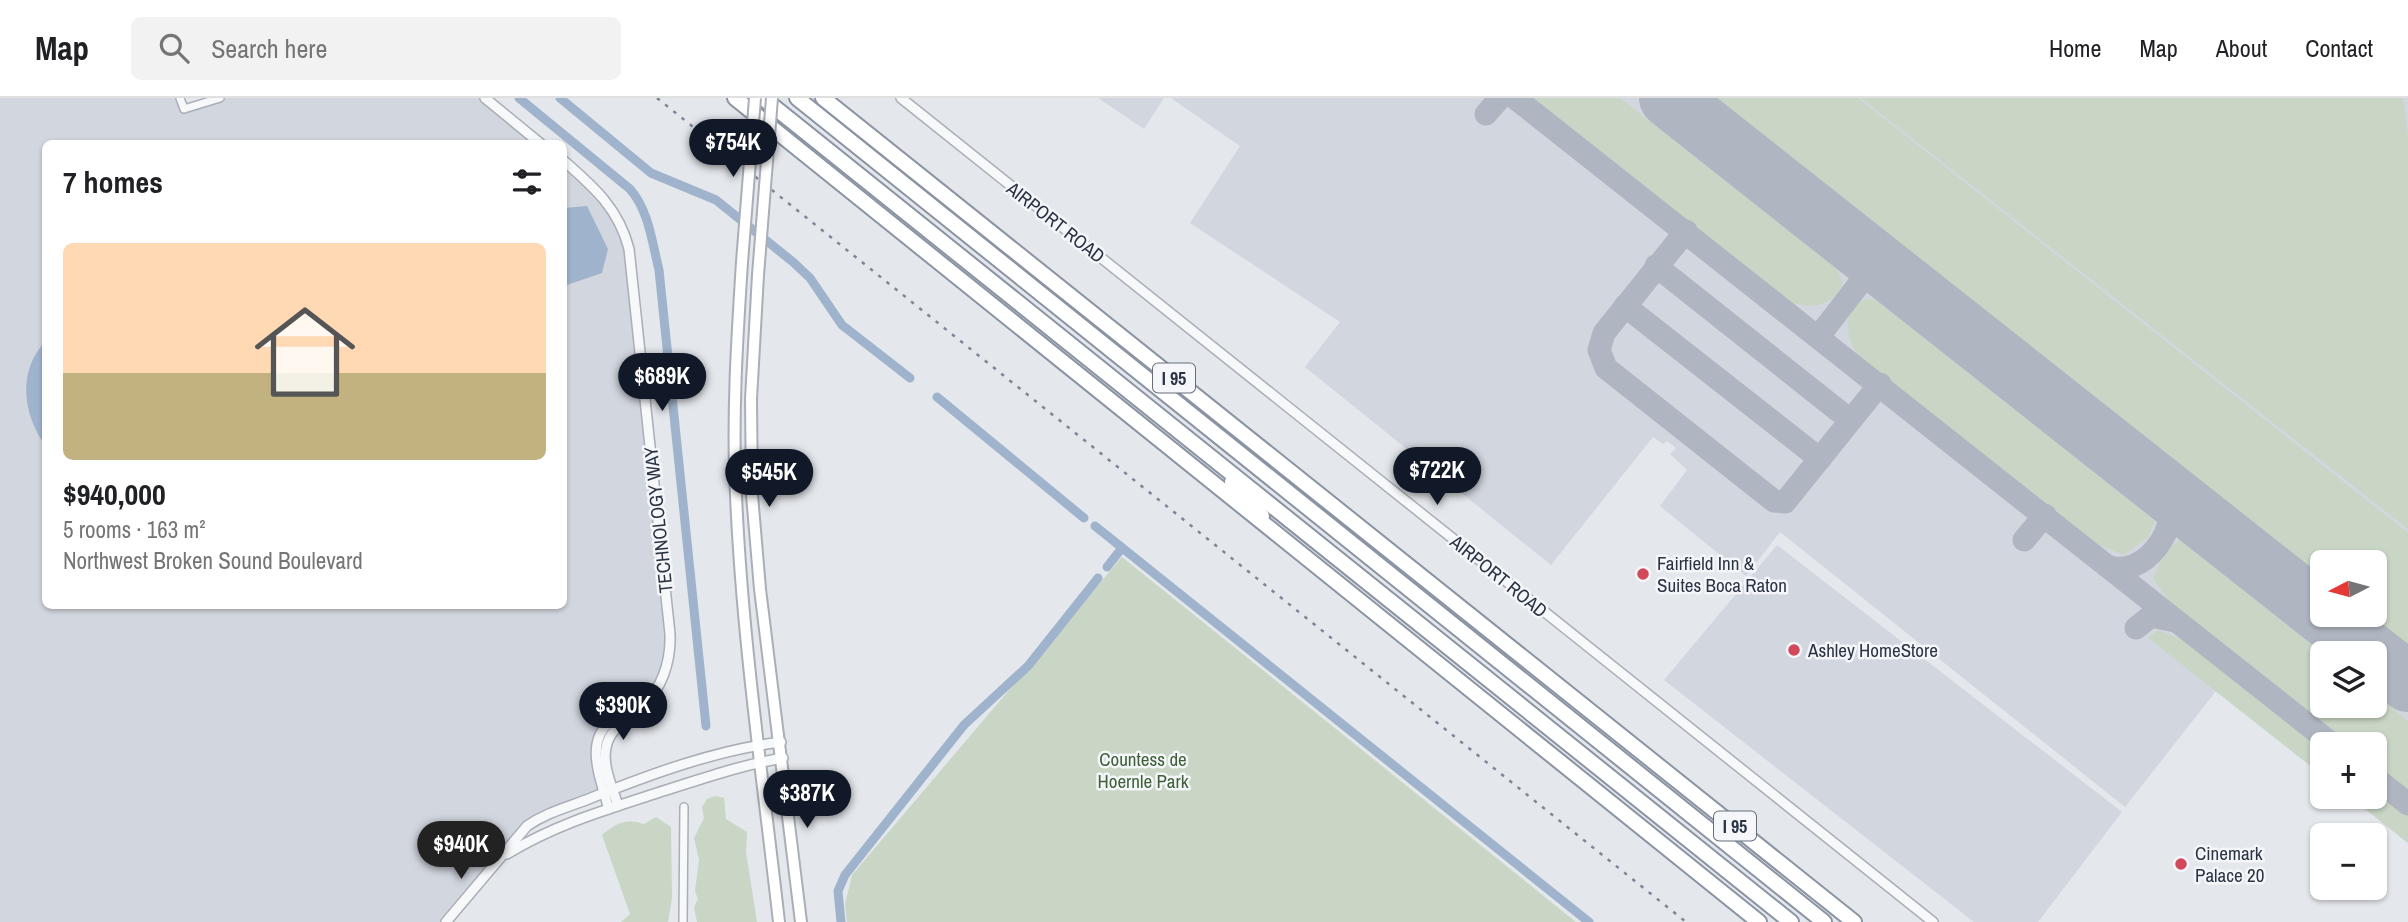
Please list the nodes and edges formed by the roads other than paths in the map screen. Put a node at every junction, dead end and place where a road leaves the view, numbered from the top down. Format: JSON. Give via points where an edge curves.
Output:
{"nodes":[{"id":1,"x":180,"y":98,"type":"edge"},
{"id":2,"x":220,"y":98,"type":"edge"},
{"id":3,"x":485,"y":98,"type":"edge"},
{"id":4,"x":735,"y":98,"type":"edge"},
{"id":5,"x":755,"y":98,"type":"edge"},
{"id":6,"x":763,"y":98,"type":"edge"},
{"id":7,"x":772,"y":98,"type":"edge"},
{"id":8,"x":797,"y":98,"type":"edge"},
{"id":9,"x":822,"y":98,"type":"edge"},
{"id":10,"x":901,"y":98,"type":"edge"},
{"id":11,"x":536,"y":140,"type":"edge"},
{"id":12,"x":567,"y":164,"type":"edge"},
{"id":13,"x":1205,"y":452,"type":"junction"},
{"id":14,"x":1289,"y":547,"type":"junction"},
{"id":15,"x":1396,"y":580,"type":"junction"},
{"id":16,"x":1526,"y":657,"type":"junction"},
{"id":17,"x":781,"y":742,"type":"junction"},
{"id":18,"x":759,"y":745,"type":"junction"},
{"id":19,"x":783,"y":758,"type":"junction"},
{"id":20,"x":761,"y":761,"type":"junction"},
{"id":21,"x":608,"y":790,"type":"junction"},
{"id":22,"x":614,"y":807,"type":"junction"},
{"id":23,"x":684,"y":807,"type":"dead end"},
{"id":24,"x":499,"y":859,"type":"junction"},
{"id":25,"x":446,"y":922,"type":"edge"},
{"id":26,"x":684,"y":922,"type":"edge"},
{"id":27,"x":779,"y":922,"type":"edge"},
{"id":28,"x":801,"y":922,"type":"edge"},
{"id":29,"x":1759,"y":922,"type":"edge"},
{"id":30,"x":1791,"y":922,"type":"edge"},
{"id":31,"x":1824,"y":922,"type":"edge"},
{"id":32,"x":1854,"y":922,"type":"edge"},
{"id":33,"x":1933,"y":922,"type":"edge"}],
"edges":[{"from":1,"to":2,"type":"street","via":[[184,109]]},
{"from":3,"to":11,"type":"street"},
{"from":4,"to":14,"type":"highway"},
{"from":5,"to":18,"type":"main road","bridge":true,"via":[[735,372],[735,486]]},
{"from":6,"to":13,"type":"highway"},
{"from":7,"to":17,"type":"main road","bridge":true,"via":[[751,399],[752,495]]},
{"from":8,"to":15,"type":"highway"},
{"from":9,"to":16,"type":"highway","number":"I 95"},
{"from":10,"to":33,"type":"street","name":"AIRPORT ROAD"},
{"from":12,"to":21,"type":"street","name":"TECHNOLOGY WAY","via":[[610,205],[629,249],[670,634],[668,666],[655,690],[611,719],[599,736],[595,759]]},
{"from":13,"to":14,"type":"highway"},
{"from":13,"to":30,"type":"highway"},
{"from":14,"to":29,"type":"highway"},
{"from":15,"to":16,"type":"highway"},
{"from":15,"to":31,"type":"highway"},
{"from":16,"to":32,"type":"highway","number":"I 95"},
{"from":17,"to":18,"type":"street"},
{"from":17,"to":19,"type":"main road"},
{"from":18,"to":20,"type":"main road"},
{"from":18,"to":21,"type":"street"},
{"from":19,"to":20,"type":"street"},
{"from":19,"to":28,"type":"main road"},
{"from":20,"to":22,"type":"street"},
{"from":20,"to":27,"type":"main road"},
{"from":21,"to":22,"type":"street","name":"TECHNOLOGY WAY"},
{"from":21,"to":24,"type":"street","via":[[534,821]]},
{"from":22,"to":24,"type":"street","via":[[538,835]]},
{"from":23,"to":26,"type":"street"},
{"from":24,"to":25,"type":"street"}]}
